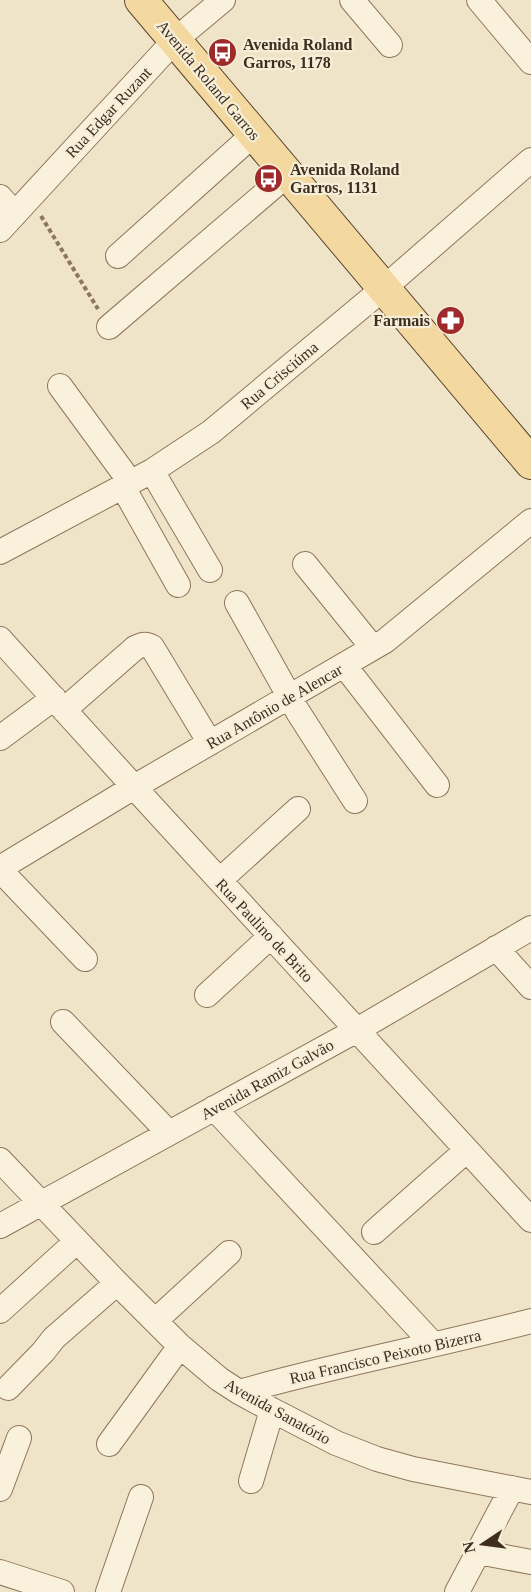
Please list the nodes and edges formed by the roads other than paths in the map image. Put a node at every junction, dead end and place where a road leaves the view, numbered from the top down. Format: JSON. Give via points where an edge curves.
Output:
{"nodes":[{"id":1,"x":141,"y":0,"type":"edge"},
{"id":2,"x":223,"y":0,"type":"edge"},
{"id":3,"x":352,"y":0,"type":"edge"},
{"id":4,"x":478,"y":0,"type":"edge"},
{"id":5,"x":175,"y":40,"type":"junction"},
{"id":6,"x":390,"y":45,"type":"dead end"},
{"id":7,"x":531,"y":62,"type":"edge"},
{"id":8,"x":254,"y":134,"type":"junction"},
{"id":9,"x":527,"y":171,"type":"edge"},
{"id":10,"x":288,"y":174,"type":"junction"},
{"id":11,"x":11,"y":210,"type":"edge"},
{"id":12,"x":118,"y":256,"type":"dead end"},
{"id":13,"x":384,"y":288,"type":"junction"},
{"id":14,"x":109,"y":327,"type":"road end"},
{"id":15,"x":60,"y":386,"type":"dead end"},
{"id":16,"x":531,"y":463,"type":"edge"},
{"id":17,"x":152,"y":471,"type":"junction"},
{"id":18,"x":127,"y":485,"type":"junction"},
{"id":19,"x":531,"y":521,"type":"edge"},
{"id":20,"x":4,"y":542,"type":"edge"},
{"id":21,"x":305,"y":564,"type":"dead end"},
{"id":22,"x":210,"y":570,"type":"dead end"},
{"id":23,"x":178,"y":585,"type":"dead end"},
{"id":24,"x":237,"y":603,"type":"dead end"},
{"id":25,"x":0,"y":639,"type":"edge"},
{"id":26,"x":373,"y":648,"type":"junction"},
{"id":27,"x":344,"y":665,"type":"junction"},
{"id":28,"x":289,"y":696,"type":"junction"},
{"id":29,"x":59,"y":704,"type":"junction"},
{"id":30,"x":0,"y":738,"type":"edge"},
{"id":31,"x":210,"y":743,"type":"junction"},
{"id":32,"x":438,"y":786,"type":"dead end"},
{"id":33,"x":134,"y":787,"type":"junction"},
{"id":34,"x":356,"y":801,"type":"dead end"},
{"id":35,"x":298,"y":809,"type":"dead end"},
{"id":36,"x":0,"y":869,"type":"edge"},
{"id":37,"x":220,"y":880,"type":"junction"},
{"id":38,"x":531,"y":928,"type":"edge"},
{"id":39,"x":271,"y":936,"type":"junction"},
{"id":40,"x":496,"y":948,"type":"junction"},
{"id":41,"x":85,"y":959,"type":"dead end"},
{"id":42,"x":531,"y":987,"type":"edge"},
{"id":43,"x":207,"y":995,"type":"dead end"},
{"id":44,"x":63,"y":1022,"type":"dead end"},
{"id":45,"x":357,"y":1030,"type":"junction"},
{"id":46,"x":214,"y":1108,"type":"junction"},
{"id":47,"x":169,"y":1133,"type":"junction"},
{"id":48,"x":467,"y":1150,"type":"junction"},
{"id":49,"x":0,"y":1160,"type":"edge"},
{"id":50,"x":41,"y":1203,"type":"junction"},
{"id":51,"x":531,"y":1220,"type":"edge"},
{"id":52,"x":0,"y":1226,"type":"edge"},
{"id":53,"x":374,"y":1232,"type":"dead end"},
{"id":54,"x":77,"y":1241,"type":"junction"},
{"id":55,"x":228,"y":1253,"type":"dead end"},
{"id":56,"x":117,"y":1283,"type":"junction"},
{"id":57,"x":0,"y":1311,"type":"edge"},
{"id":58,"x":155,"y":1321,"type":"junction"},
{"id":59,"x":531,"y":1321,"type":"edge"},
{"id":60,"x":432,"y":1344,"type":"junction"},
{"id":61,"x":180,"y":1346,"type":"junction"},
{"id":62,"x":8,"y":1388,"type":"dead end"},
{"id":63,"x":238,"y":1392,"type":"junction"},
{"id":64,"x":272,"y":1410,"type":"junction"},
{"id":65,"x":19,"y":1438,"type":"dead end"},
{"id":66,"x":110,"y":1444,"type":"dead end"},
{"id":67,"x":251,"y":1481,"type":"dead end"},
{"id":68,"x":0,"y":1489,"type":"edge"},
{"id":69,"x":522,"y":1490,"type":"edge"},
{"id":70,"x":141,"y":1497,"type":"dead end"},
{"id":71,"x":478,"y":1552,"type":"junction"},
{"id":72,"x":531,"y":1562,"type":"edge"},
{"id":73,"x":0,"y":1572,"type":"edge"},
{"id":74,"x":63,"y":1592,"type":"edge"},
{"id":75,"x":108,"y":1592,"type":"edge"},
{"id":76,"x":457,"y":1592,"type":"edge"}],
"edges":[{"from":1,"to":5,"type":"main road","name":"Avenida Roland Garros"},
{"from":2,"to":5,"type":"street","name":"Rua Edgar Ruzant"},
{"from":3,"to":6,"type":"street"},
{"from":4,"to":7,"type":"street"},
{"from":5,"to":8,"type":"main road","name":"Avenida Roland Garros"},
{"from":5,"to":11,"type":"street","name":"Rua Edgar Ruzant"},
{"from":8,"to":10,"type":"main road","name":"Avenida Roland Garros"},
{"from":8,"to":12,"type":"street"},
{"from":9,"to":13,"type":"street","name":"Rua Crisciúma"},
{"from":10,"to":13,"type":"main road","name":"Avenida Roland Garros"},
{"from":10,"to":14,"type":"street"},
{"from":13,"to":16,"type":"main road","name":"Avenida Roland Garros"},
{"from":13,"to":17,"type":"street","name":"Rua Crisciúma","via":[[211,432]]},
{"from":15,"to":18,"type":"street"},
{"from":17,"to":18,"type":"street","name":"Rua Crisciúma"},
{"from":17,"to":22,"type":"street"},
{"from":18,"to":20,"type":"street","name":"Rua Crisciúma"},
{"from":18,"to":23,"type":"street"},
{"from":19,"to":26,"type":"street","name":"Rua Antônio de Alencar"},
{"from":21,"to":26,"type":"street"},
{"from":24,"to":28,"type":"street"},
{"from":25,"to":29,"type":"street","name":"Rua Paulino de Brito"},
{"from":26,"to":27,"type":"street","name":"Rua Antônio de Alencar"},
{"from":27,"to":28,"type":"street","name":"Rua Antônio de Alencar"},
{"from":27,"to":32,"type":"street"},
{"from":28,"to":31,"type":"street","name":"Rua Antônio de Alencar"},
{"from":28,"to":34,"type":"street"},
{"from":29,"to":30,"type":"street"},
{"from":29,"to":31,"type":"street","via":[[135,648],[147,645],[152,647]]},
{"from":29,"to":33,"type":"street","name":"Rua Paulino de Brito"},
{"from":31,"to":33,"type":"street","name":"Rua Antônio de Alencar"},
{"from":33,"to":36,"type":"street","name":"Rua Antônio de Alencar"},
{"from":33,"to":37,"type":"street","name":"Rua Paulino de Brito"},
{"from":35,"to":37,"type":"street"},
{"from":36,"to":41,"type":"street"},
{"from":37,"to":39,"type":"street","name":"Rua Paulino de Brito"},
{"from":38,"to":40,"type":"street","name":"Avenida Ramiz Galvão"},
{"from":39,"to":43,"type":"street"},
{"from":39,"to":45,"type":"street","name":"Rua Paulino de Brito"},
{"from":40,"to":42,"type":"street"},
{"from":40,"to":45,"type":"street","name":"Avenida Ramiz Galvão"},
{"from":44,"to":47,"type":"street"},
{"from":45,"to":46,"type":"street","name":"Avenida Ramiz Galvão"},
{"from":45,"to":48,"type":"street","name":"Rua Paulino de Brito"},
{"from":46,"to":47,"type":"street","name":"Avenida Ramiz Galvão"},
{"from":46,"to":60,"type":"street"},
{"from":47,"to":50,"type":"street","name":"Avenida Ramiz Galvão"},
{"from":48,"to":51,"type":"street","name":"Rua Paulino de Brito"},
{"from":48,"to":53,"type":"street"},
{"from":49,"to":50,"type":"street","name":"Avenida Sanatório"},
{"from":50,"to":52,"type":"street","name":"Avenida Ramiz Galvão"},
{"from":50,"to":54,"type":"street","name":"Avenida Sanatório"},
{"from":54,"to":56,"type":"street","name":"Avenida Sanatório"},
{"from":54,"to":57,"type":"street"},
{"from":55,"to":58,"type":"street"},
{"from":56,"to":58,"type":"street","name":"Avenida Sanatório"},
{"from":56,"to":62,"type":"street","via":[[54,1338]]},
{"from":58,"to":61,"type":"street","name":"Avenida Sanatório"},
{"from":59,"to":60,"type":"street","name":"Rua Francisco Peixoto Bizerra"},
{"from":60,"to":63,"type":"street","name":"Rua Francisco Peixoto Bizerra"},
{"from":61,"to":63,"type":"street","name":"Avenida Sanatório"},
{"from":61,"to":66,"type":"street"},
{"from":63,"to":64,"type":"street","name":"Avenida Sanatório"},
{"from":64,"to":67,"type":"street"},
{"from":64,"to":69,"type":"street","name":"Avenida Sanatório","via":[[377,1459]]},
{"from":65,"to":68,"type":"street"},
{"from":69,"to":71,"type":"street"},
{"from":70,"to":75,"type":"street"},
{"from":71,"to":72,"type":"street"},
{"from":71,"to":76,"type":"street"},
{"from":73,"to":74,"type":"street"}]}
